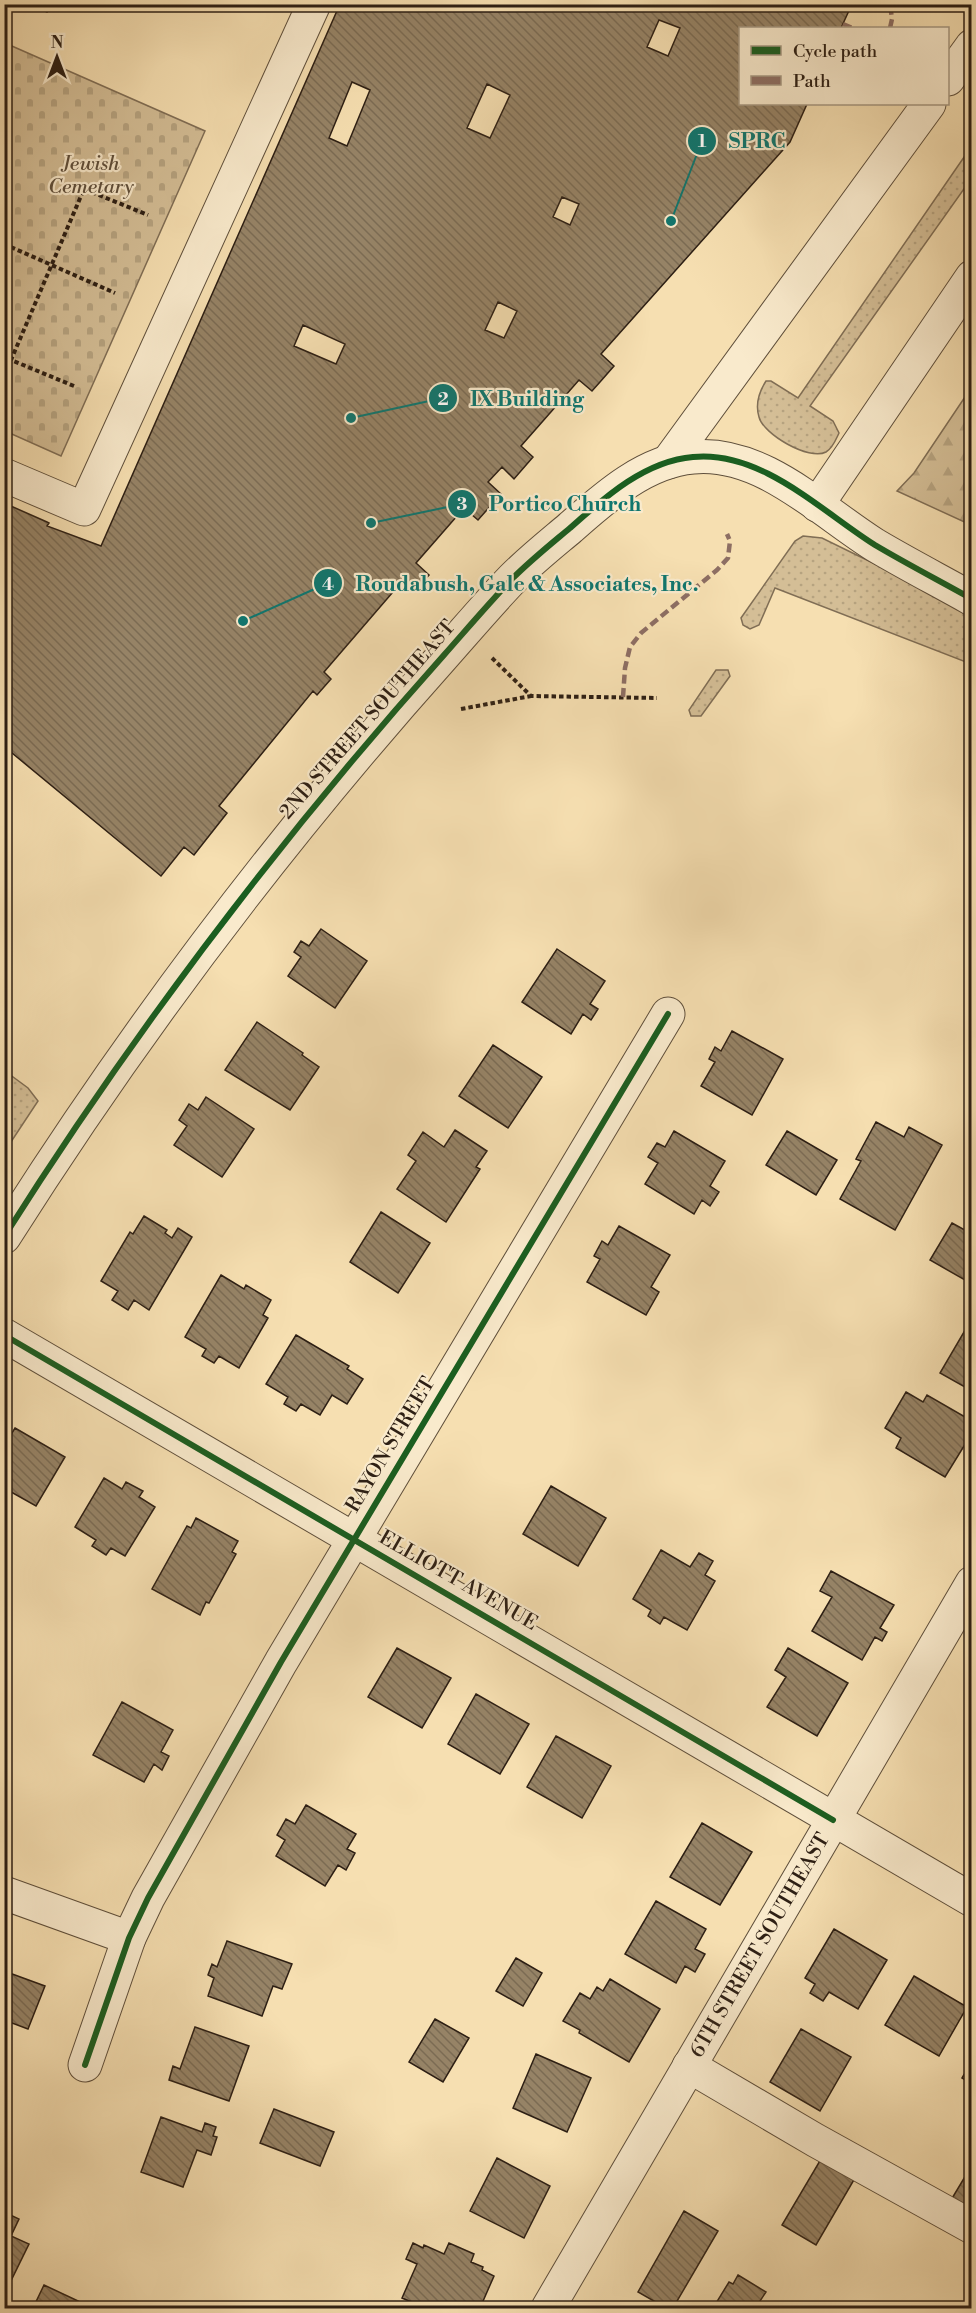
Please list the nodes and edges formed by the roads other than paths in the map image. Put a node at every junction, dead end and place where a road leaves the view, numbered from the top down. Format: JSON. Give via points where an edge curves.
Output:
{"nodes":[{"id":1,"x":314,"y":4,"type":"edge"},
{"id":2,"x":972,"y":46,"type":"edge"},
{"id":3,"x":949,"y":78,"type":"edge"},
{"id":4,"x":928,"y":105,"type":"edge"},
{"id":5,"x":972,"y":277,"type":"edge"},
{"id":6,"x":668,"y":462,"type":"junction"},
{"id":7,"x":4,"y":475,"type":"edge"},
{"id":8,"x":817,"y":505,"type":"junction"},
{"id":9,"x":972,"y":599,"type":"edge"},
{"id":10,"x":668,"y":1014,"type":"dead end"},
{"id":11,"x":4,"y":1238,"type":"edge"},
{"id":12,"x":4,"y":1335,"type":"edge"},
{"id":13,"x":355,"y":1539,"type":"junction"},
{"id":14,"x":972,"y":1583,"type":"edge"},
{"id":15,"x":833,"y":1820,"type":"junction"},
{"id":16,"x":4,"y":1893,"type":"edge"},
{"id":17,"x":972,"y":1900,"type":"edge"},
{"id":18,"x":129,"y":1938,"type":"junction"},
{"id":19,"x":85,"y":2065,"type":"dead end"},
{"id":20,"x":689,"y":2066,"type":"junction"},
{"id":21,"x":972,"y":2227,"type":"edge"},
{"id":22,"x":548,"y":2308,"type":"edge"}],
"edges":[{"from":1,"to":7,"type":"street","via":[[84,509]]},
{"from":2,"to":3,"type":"street"},
{"from":4,"to":6,"type":"street"},
{"from":5,"to":8,"type":"street"},
{"from":6,"to":8,"type":"street","name":"2ND STREET SOUTHEAST","via":[[695,456],[737,460],[769,474]]},
{"from":6,"to":11,"type":"street","name":"2ND STREET SOUTHEAST","via":[[642,472],[595,505],[515,576],[407,697],[291,835],[151,1020]]},
{"from":8,"to":9,"type":"street","name":"2ND STREET SOUTHEAST","via":[[876,545]]},
{"from":10,"to":13,"type":"street","name":"RAYON STREET"},
{"from":12,"to":13,"type":"street","name":"ELLIOTT AVENUE"},
{"from":13,"to":15,"type":"street","name":"ELLIOTT AVENUE"},
{"from":13,"to":18,"type":"street","name":"RAYON STREET","via":[[218,1774]]},
{"from":14,"to":15,"type":"street","name":"6TH STREET SOUTHEAST"},
{"from":15,"to":17,"type":"street","name":"ELLIOTT AVENUE"},
{"from":15,"to":20,"type":"street","name":"6TH STREET SOUTHEAST"},
{"from":16,"to":18,"type":"street"},
{"from":18,"to":19,"type":"street","name":"RAYON STREET"},
{"from":20,"to":21,"type":"street"},
{"from":20,"to":22,"type":"street","name":"6TH STREET SOUTHEAST"}]}
